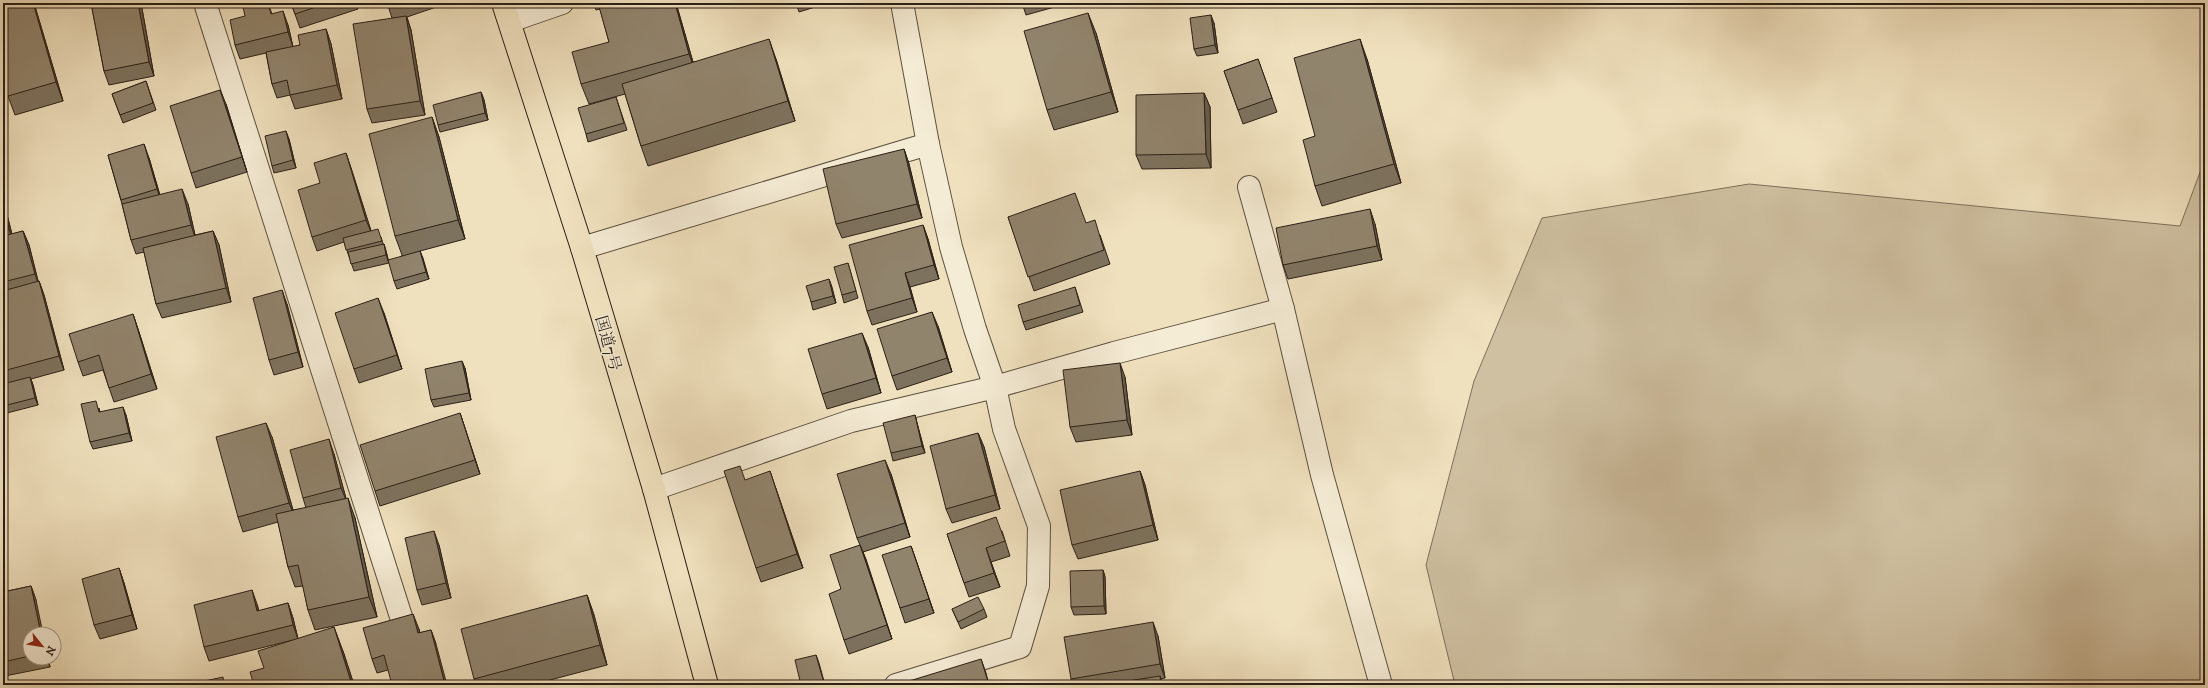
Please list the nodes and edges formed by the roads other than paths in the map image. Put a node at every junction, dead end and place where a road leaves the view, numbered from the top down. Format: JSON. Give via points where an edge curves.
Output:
{"nodes":[{"id":1,"x":206,"y":3,"type":"edge"},
{"id":2,"x":562,"y":3,"type":"edge"},
{"id":3,"x":902,"y":3,"type":"edge"},
{"id":4,"x":506,"y":12,"type":"edge"},
{"id":5,"x":928,"y":144,"type":"junction"},
{"id":6,"x":1249,"y":187,"type":"dead end"},
{"id":7,"x":582,"y":248,"type":"junction"},
{"id":8,"x":1283,"y":309,"type":"junction"},
{"id":9,"x":994,"y":387,"type":"junction"},
{"id":10,"x":654,"y":490,"type":"junction"},
{"id":11,"x":404,"y":626,"type":"edge"},
{"id":12,"x":708,"y":685,"type":"edge"},
{"id":13,"x":896,"y":685,"type":"edge"},
{"id":14,"x":1382,"y":685,"type":"edge"}],
"edges":[{"from":1,"to":11,"type":"street"},
{"from":2,"to":4,"type":"street"},
{"from":3,"to":5,"type":"street"},
{"from":4,"to":7,"type":"highway","name":"国道7号"},
{"from":5,"to":7,"type":"street"},
{"from":5,"to":9,"type":"street","via":[[951,247]]},
{"from":6,"to":8,"type":"street"},
{"from":7,"to":10,"type":"highway","name":"国道7号"},
{"from":8,"to":9,"type":"street"},
{"from":8,"to":14,"type":"street","via":[[1322,475]]},
{"from":9,"to":10,"type":"street","via":[[851,421]]},
{"from":9,"to":13,"type":"street","via":[[1004,429],[1039,526],[1038,586],[1020,647]]},
{"from":10,"to":12,"type":"highway","name":"国道7号"}]}
